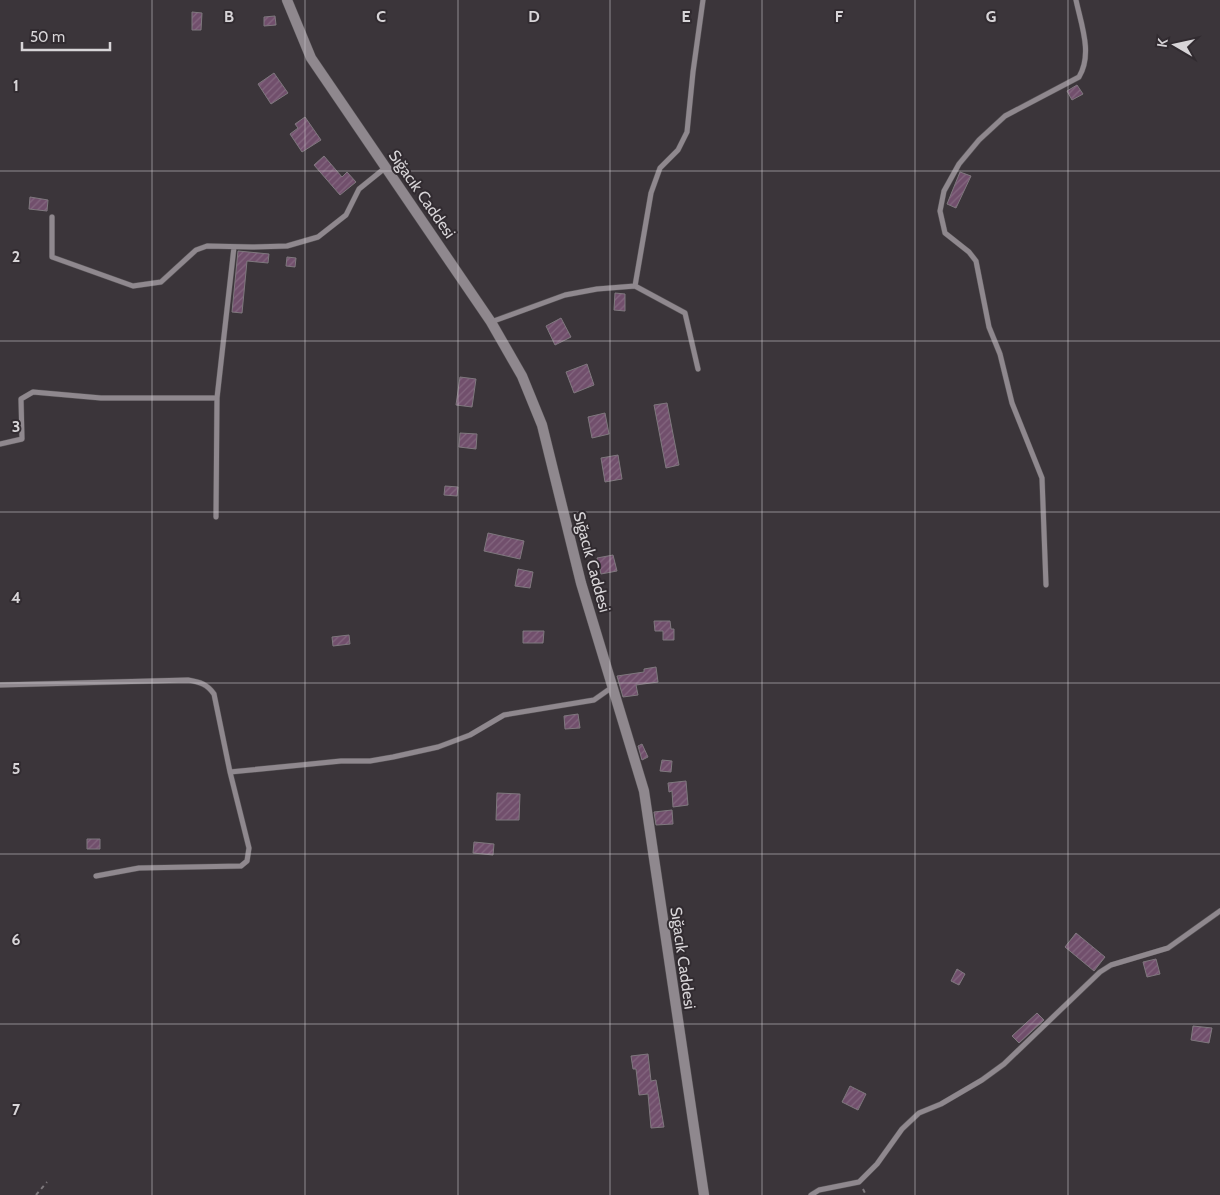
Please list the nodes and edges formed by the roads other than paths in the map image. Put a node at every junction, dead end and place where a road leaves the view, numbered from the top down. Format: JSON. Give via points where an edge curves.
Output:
{"nodes":[{"id":1,"x":287,"y":0,"type":"edge"},
{"id":2,"x":704,"y":0,"type":"edge"},
{"id":3,"x":1076,"y":0,"type":"edge"},
{"id":4,"x":385,"y":168,"type":"junction"},
{"id":5,"x":52,"y":217,"type":"dead end"},
{"id":6,"x":234,"y":247,"type":"junction"},
{"id":7,"x":635,"y":286,"type":"junction"},
{"id":8,"x":492,"y":322,"type":"junction"},
{"id":9,"x":698,"y":369,"type":"dead end"},
{"id":10,"x":217,"y":398,"type":"junction"},
{"id":11,"x":0,"y":444,"type":"edge"},
{"id":12,"x":216,"y":516,"type":"dead end"},
{"id":13,"x":1046,"y":585,"type":"dead end"},
{"id":14,"x":0,"y":684,"type":"edge"},
{"id":15,"x":611,"y":688,"type":"junction"},
{"id":16,"x":230,"y":772,"type":"junction"},
{"id":17,"x":96,"y":876,"type":"dead end"},
{"id":18,"x":1220,"y":911,"type":"edge"},
{"id":19,"x":704,"y":1195,"type":"edge"},
{"id":20,"x":811,"y":1195,"type":"edge"}],
"edges":[{"from":1,"to":4,"type":"main road","name":"Sığacık Caddesi","via":[[311,58]]},
{"from":2,"to":7,"type":"street","via":[[687,132],[678,150],[660,168],[650,202]]},
{"from":3,"to":13,"type":"street","via":[[1085,45],[1083,70],[1079,77],[1005,116],[978,140],[948,184],[940,210],[945,233],[976,261],[990,327],[1012,403],[1042,478]]},
{"from":4,"to":6,"type":"street","via":[[360,189],[346,215],[318,237],[288,246]]},
{"from":4,"to":8,"type":"main road","name":"Sığacık Caddesi"},
{"from":5,"to":6,"type":"street","via":[[52,257],[133,286],[161,282],[196,250],[207,246]]},
{"from":6,"to":10,"type":"street"},
{"from":7,"to":8,"type":"street","via":[[565,295]]},
{"from":7,"to":9,"type":"street","via":[[685,314]]},
{"from":8,"to":15,"type":"main road","name":"Sığacık Caddesi","via":[[522,376],[542,425]]},
{"from":10,"to":11,"type":"street","via":[[101,398],[33,392],[21,399],[22,439]]},
{"from":10,"to":12,"type":"street"},
{"from":14,"to":16,"type":"street","via":[[199,682],[214,694]]},
{"from":15,"to":16,"type":"street","via":[[594,700],[504,714],[470,735],[393,757]]},
{"from":15,"to":19,"type":"main road","name":"Sığacık Caddesi","via":[[644,791]]},
{"from":16,"to":17,"type":"street","via":[[249,848],[247,861],[241,866],[139,868]]},
{"from":18,"to":20,"type":"street","via":[[1168,948],[1111,965],[1100,972],[1004,1064],[941,1104],[919,1113],[859,1182],[819,1190]]}]}
